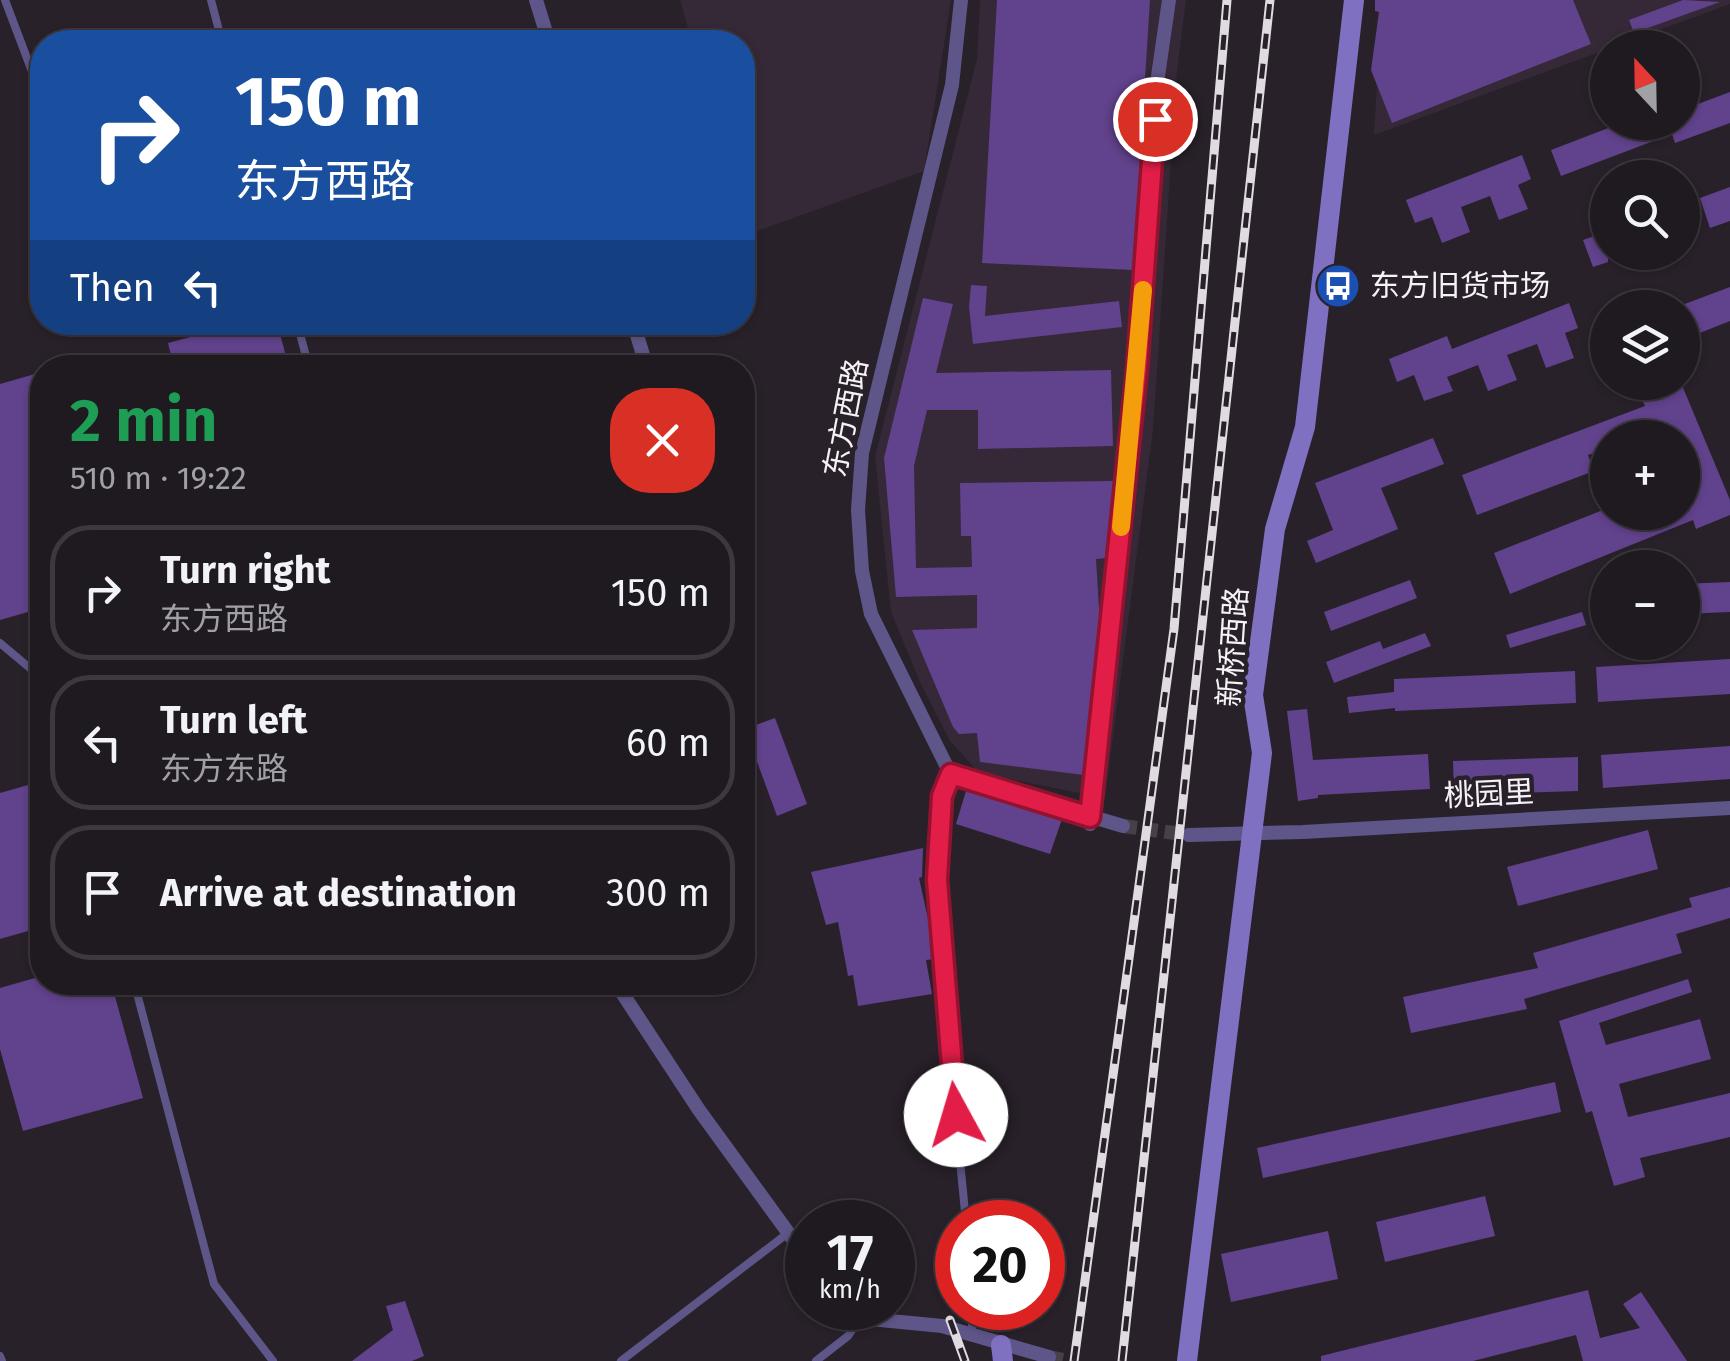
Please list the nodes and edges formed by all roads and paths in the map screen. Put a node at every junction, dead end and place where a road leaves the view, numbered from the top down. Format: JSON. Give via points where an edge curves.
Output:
{"nodes":[{"id":1,"x":5,"y":0,"type":"edge"},
{"id":2,"x":211,"y":0,"type":"edge"},
{"id":3,"x":536,"y":0,"type":"edge"},
{"id":4,"x":961,"y":0,"type":"edge"},
{"id":5,"x":1169,"y":0,"type":"edge"},
{"id":6,"x":1354,"y":0,"type":"edge"},
{"id":7,"x":219,"y":30,"type":"edge"},
{"id":8,"x":545,"y":30,"type":"edge"},
{"id":9,"x":30,"y":66,"type":"edge"},
{"id":10,"x":0,"y":643,"type":"edge"},
{"id":11,"x":30,"y":668,"type":"edge"},
{"id":12,"x":951,"y":774,"type":"junction"},
{"id":13,"x":1730,"y":808,"type":"edge"},
{"id":14,"x":1090,"y":820,"type":"junction"},
{"id":15,"x":1123,"y":826,"type":"tunnel mouth"},
{"id":16,"x":1252,"y":834,"type":"junction"},
{"id":17,"x":1189,"y":835,"type":"tunnel mouth"},
{"id":18,"x":137,"y":995,"type":"edge"},
{"id":19,"x":624,"y":995,"type":"edge"},
{"id":20,"x":964,"y":1200,"type":"edge"},
{"id":21,"x":785,"y":1229,"type":"edge"},
{"id":22,"x":785,"y":1235,"type":"edge"},
{"id":23,"x":915,"y":1322,"type":"edge"},
{"id":24,"x":850,"y":1330,"type":"edge"},
{"id":25,"x":972,"y":1330,"type":"edge"},
{"id":26,"x":972,"y":1336,"type":"junction"},
{"id":27,"x":1002,"y":1353,"type":"edge"},
{"id":28,"x":1049,"y":1358,"type":"dead end"},
{"id":29,"x":273,"y":1361,"type":"edge"},
{"id":30,"x":621,"y":1361,"type":"edge"},
{"id":31,"x":816,"y":1361,"type":"edge"},
{"id":32,"x":1187,"y":1361,"type":"edge"}],
"edges":[{"from":1,"to":9,"type":"lane"},
{"from":2,"to":7,"type":"lane"},
{"from":3,"to":8,"type":"street"},
{"from":4,"to":12,"type":"street","name":"东方西路","via":[[952,84],[862,453],[858,510],[871,614]]},
{"from":5,"to":14,"type":"street"},
{"from":6,"to":16,"type":"street","name":"新桥西路","via":[[1305,427],[1275,529],[1253,695],[1262,753]]},
{"from":10,"to":11,"type":"lane"},
{"from":12,"to":14,"type":"street"},
{"from":12,"to":20,"type":"lane","via":[[942,796],[937,880]]},
{"from":13,"to":16,"type":"street","name":"桃园里"},
{"from":14,"to":15,"type":"street"},
{"from":16,"to":17,"type":"street"},
{"from":16,"to":32,"type":"street","name":"新桥西路"},
{"from":18,"to":29,"type":"lane","via":[[214,1284]]},
{"from":19,"to":21,"type":"street"},
{"from":22,"to":30,"type":"lane"},
{"from":23,"to":26,"type":"street"},
{"from":24,"to":31,"type":"lane"},
{"from":25,"to":26,"type":"lane"},
{"from":26,"to":27,"type":"street"},
{"from":27,"to":28,"type":"street"}]}
